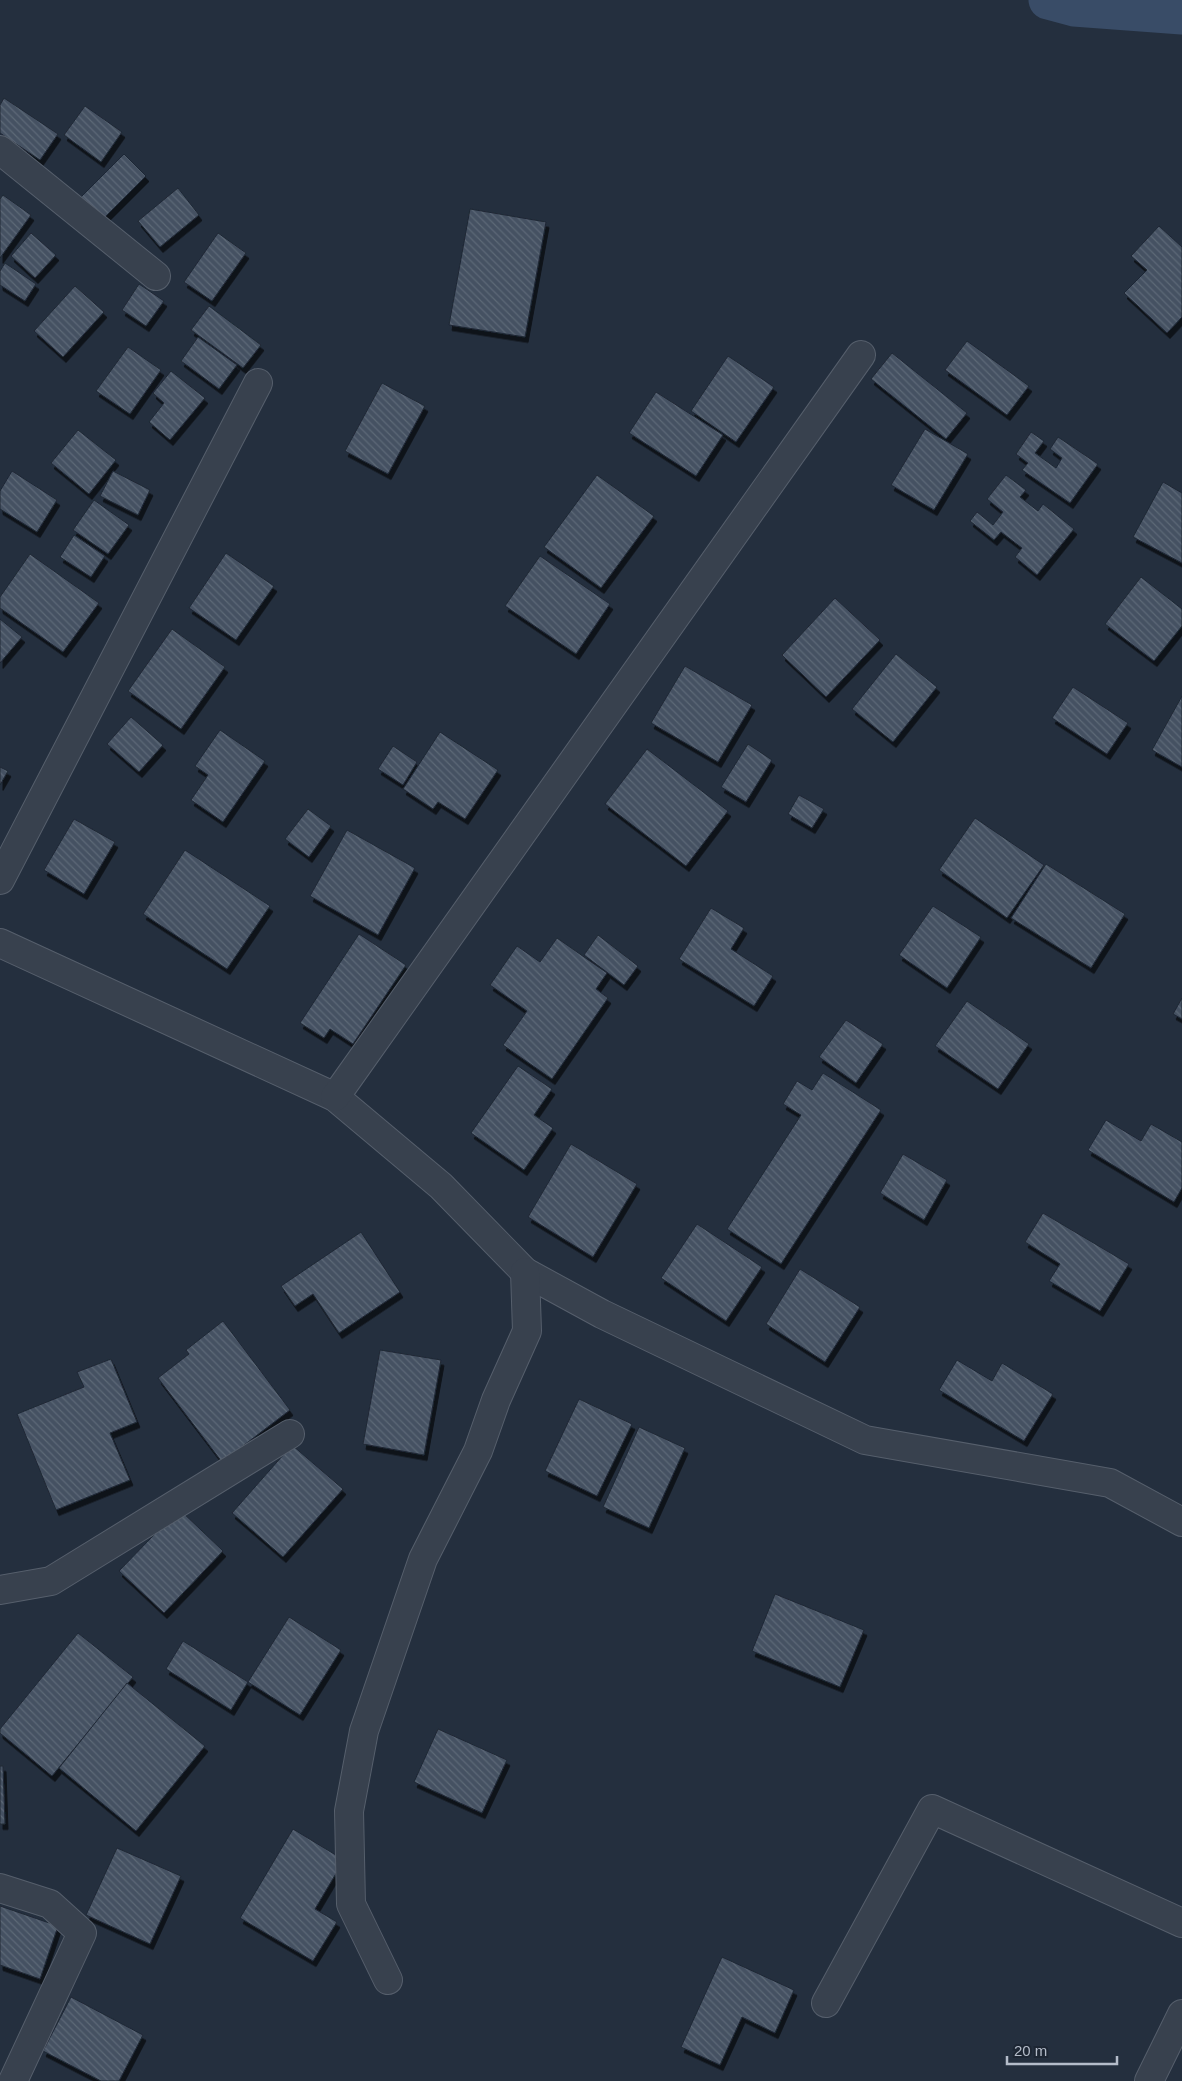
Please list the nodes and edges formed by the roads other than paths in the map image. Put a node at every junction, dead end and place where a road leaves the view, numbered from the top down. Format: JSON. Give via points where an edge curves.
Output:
{"nodes":[{"id":1,"x":0,"y":150,"type":"edge"},
{"id":2,"x":156,"y":276,"type":"dead end"},
{"id":3,"x":861,"y":355,"type":"dead end"},
{"id":4,"x":258,"y":383,"type":"dead end"},
{"id":5,"x":0,"y":880,"type":"edge"},
{"id":6,"x":0,"y":943,"type":"edge"},
{"id":7,"x":335,"y":1097,"type":"junction"},
{"id":8,"x":525,"y":1272,"type":"junction"},
{"id":9,"x":290,"y":1434,"type":"dead end"},
{"id":10,"x":1182,"y":1522,"type":"edge"},
{"id":11,"x":0,"y":1590,"type":"edge"},
{"id":12,"x":0,"y":1888,"type":"edge"},
{"id":13,"x":1182,"y":1923,"type":"edge"},
{"id":14,"x":388,"y":1980,"type":"dead end"},
{"id":15,"x":826,"y":2003,"type":"dead end"},
{"id":16,"x":1182,"y":2014,"type":"edge"},
{"id":17,"x":14,"y":2081,"type":"edge"},
{"id":18,"x":1149,"y":2081,"type":"edge"}],
"edges":[{"from":1,"to":2,"type":"street"},
{"from":3,"to":7,"type":"street"},
{"from":4,"to":5,"type":"street"},
{"from":6,"to":7,"type":"street"},
{"from":7,"to":8,"type":"street","via":[[441,1186]]},
{"from":8,"to":10,"type":"street","via":[[602,1314],[865,1440],[1110,1483]]},
{"from":8,"to":14,"type":"street","via":[[527,1331],[496,1400],[478,1451],[423,1559],[362,1740],[349,1812],[351,1904]]},
{"from":9,"to":11,"type":"street","via":[[51,1581]]},
{"from":12,"to":17,"type":"street","via":[[50,1904],[82,1932]]},
{"from":13,"to":15,"type":"street","via":[[932,1809]]},
{"from":16,"to":18,"type":"street"}]}
